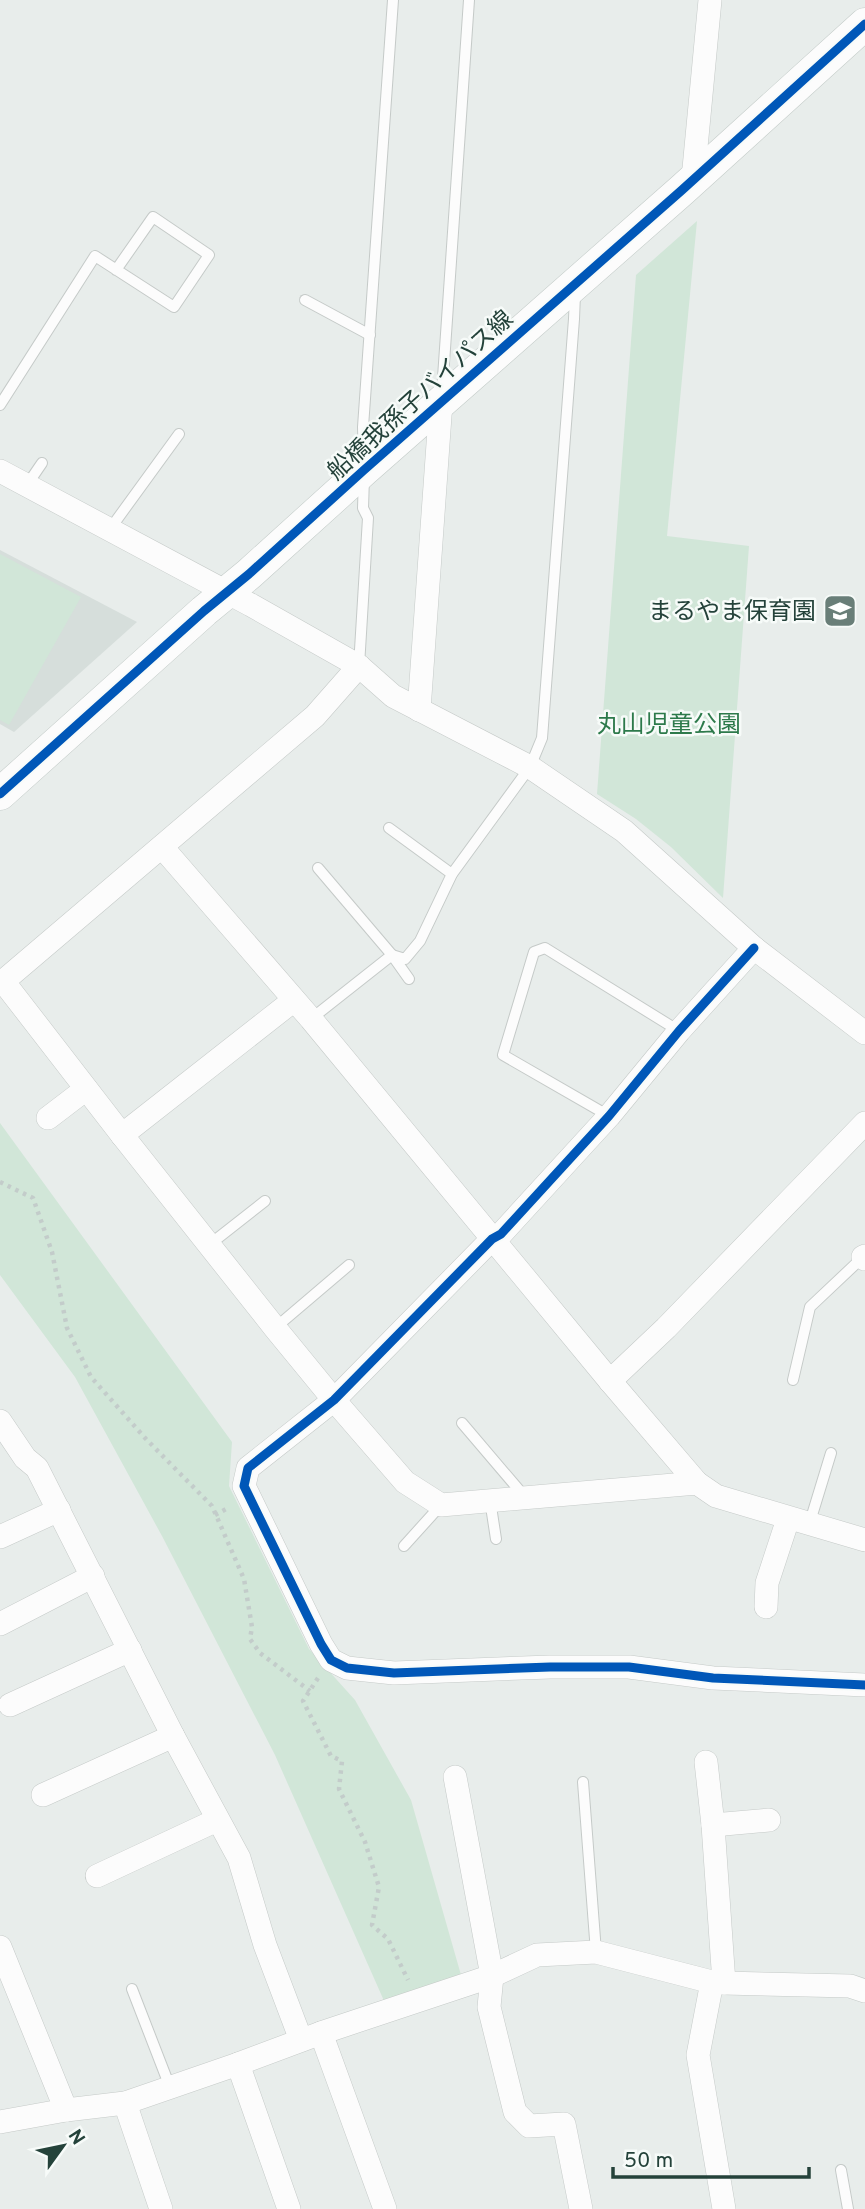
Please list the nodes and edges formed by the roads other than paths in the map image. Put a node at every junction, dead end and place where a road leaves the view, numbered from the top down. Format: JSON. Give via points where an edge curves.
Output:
{"nodes":[{"id":1,"x":393,"y":0,"type":"edge"},
{"id":2,"x":469,"y":0,"type":"edge"},
{"id":3,"x":710,"y":0,"type":"edge"},
{"id":4,"x":865,"y":24,"type":"edge"},
{"id":5,"x":694,"y":179,"type":"junction"},
{"id":6,"x":116,"y":270,"type":"junction"},
{"id":7,"x":575,"y":284,"type":"junction"},
{"id":8,"x":305,"y":300,"type":"dead end"},
{"id":9,"x":370,"y":335,"type":"junction"},
{"id":10,"x":441,"y":402,"type":"junction"},
{"id":11,"x":0,"y":405,"type":"edge"},
{"id":12,"x":179,"y":434,"type":"dead end"},
{"id":13,"x":42,"y":463,"type":"dead end"},
{"id":14,"x":364,"y":470,"type":"junction"},
{"id":15,"x":0,"y":471,"type":"edge"},
{"id":16,"x":27,"y":485,"type":"junction"},
{"id":17,"x":110,"y":529,"type":"junction"},
{"id":18,"x":227,"y":592,"type":"junction"},
{"id":19,"x":359,"y":666,"type":"junction"},
{"id":20,"x":419,"y":710,"type":"junction"},
{"id":21,"x":530,"y":767,"type":"junction"},
{"id":22,"x":0,"y":794,"type":"edge"},
{"id":23,"x":388,"y":828,"type":"dead end"},
{"id":24,"x":162,"y":847,"type":"junction"},
{"id":25,"x":318,"y":868,"type":"dead end"},
{"id":26,"x":452,"y":874,"type":"junction"},
{"id":27,"x":754,"y":948,"type":"junction"},
{"id":28,"x":392,"y":955,"type":"junction"},
{"id":29,"x":409,"y":979,"type":"dead end"},
{"id":30,"x":2,"y":982,"type":"edge"},
{"id":31,"x":294,"y":1000,"type":"junction"},
{"id":32,"x":311,"y":1019,"type":"junction"},
{"id":33,"x":679,"y":1031,"type":"junction"},
{"id":34,"x":865,"y":1033,"type":"edge"},
{"id":35,"x":86,"y":1089,"type":"junction"},
{"id":36,"x":609,"y":1116,"type":"junction"},
{"id":37,"x":48,"y":1118,"type":"dead end"},
{"id":38,"x":865,"y":1123,"type":"edge"},
{"id":39,"x":122,"y":1135,"type":"junction"},
{"id":40,"x":265,"y":1201,"type":"dead end"},
{"id":41,"x":492,"y":1239,"type":"junction"},
{"id":42,"x":209,"y":1245,"type":"junction"},
{"id":43,"x":864,"y":1257,"type":"edge"},
{"id":44,"x":349,"y":1265,"type":"dead end"},
{"id":45,"x":275,"y":1328,"type":"junction"},
{"id":46,"x":793,"y":1380,"type":"dead end"},
{"id":47,"x":610,"y":1381,"type":"junction"},
{"id":48,"x":334,"y":1401,"type":"junction"},
{"id":49,"x":0,"y":1422,"type":"edge"},
{"id":50,"x":462,"y":1423,"type":"dead end"},
{"id":51,"x":831,"y":1453,"type":"dead end"},
{"id":52,"x":697,"y":1483,"type":"junction"},
{"id":53,"x":525,"y":1497,"type":"junction"},
{"id":54,"x":490,"y":1500,"type":"junction"},
{"id":55,"x":441,"y":1505,"type":"junction"},
{"id":56,"x":58,"y":1510,"type":"junction"},
{"id":57,"x":799,"y":1522,"type":"junction"},
{"id":58,"x":0,"y":1537,"type":"edge"},
{"id":59,"x":496,"y":1539,"type":"dead end"},
{"id":60,"x":865,"y":1540,"type":"edge"},
{"id":61,"x":404,"y":1546,"type":"dead end"},
{"id":62,"x":93,"y":1576,"type":"junction"},
{"id":63,"x":766,"y":1606,"type":"dead end"},
{"id":64,"x":0,"y":1624,"type":"edge"},
{"id":65,"x":130,"y":1650,"type":"junction"},
{"id":66,"x":331,"y":1660,"type":"junction"},
{"id":67,"x":344,"y":1681,"type":"dead end"},
{"id":68,"x":865,"y":1685,"type":"edge"},
{"id":69,"x":10,"y":1705,"type":"dead end"},
{"id":70,"x":173,"y":1736,"type":"junction"},
{"id":71,"x":706,"y":1762,"type":"dead end"},
{"id":72,"x":455,"y":1777,"type":"dead end"},
{"id":73,"x":583,"y":1782,"type":"dead end"},
{"id":74,"x":43,"y":1795,"type":"dead end"},
{"id":75,"x":217,"y":1820,"type":"junction"},
{"id":76,"x":769,"y":1820,"type":"dead end"},
{"id":77,"x":713,"y":1825,"type":"junction"},
{"id":78,"x":97,"y":1876,"type":"dead end"},
{"id":79,"x":0,"y":1947,"type":"edge"},
{"id":80,"x":596,"y":1952,"type":"junction"},
{"id":81,"x":492,"y":1976,"type":"junction"},
{"id":82,"x":718,"y":1982,"type":"junction"},
{"id":83,"x":132,"y":1989,"type":"dead end"},
{"id":84,"x":865,"y":1991,"type":"edge"},
{"id":85,"x":311,"y":2036,"type":"junction"},
{"id":86,"x":238,"y":2064,"type":"junction"},
{"id":87,"x":170,"y":2087,"type":"junction"},
{"id":88,"x":125,"y":2103,"type":"junction"},
{"id":89,"x":66,"y":2110,"type":"junction"},
{"id":90,"x":0,"y":2122,"type":"edge"},
{"id":91,"x":841,"y":2170,"type":"dead end"},
{"id":92,"x":161,"y":2209,"type":"edge"},
{"id":93,"x":289,"y":2209,"type":"edge"},
{"id":94,"x":385,"y":2209,"type":"edge"},
{"id":95,"x":581,"y":2209,"type":"edge"},
{"id":96,"x":724,"y":2209,"type":"edge"},
{"id":97,"x":848,"y":2209,"type":"edge"}],
"edges":[{"from":1,"to":9,"type":"lane"},
{"from":2,"to":10,"type":"lane"},
{"from":3,"to":5,"type":"street"},
{"from":4,"to":5,"type":"street","name":"船橋我孫子バイパス線"},
{"from":5,"to":7,"type":"street","name":"船橋我孫子バイパス線"},
{"from":6,"to":6,"type":"lane","via":[[174,307],[209,256],[152,217]]},
{"from":6,"to":11,"type":"lane","via":[[95,256]]},
{"from":7,"to":10,"type":"street","name":"船橋我孫子バイパス線"},
{"from":7,"to":21,"type":"lane","via":[[542,738]]},
{"from":8,"to":9,"type":"lane"},
{"from":9,"to":14,"type":"lane"},
{"from":10,"to":14,"type":"street","name":"船橋我孫子バイパス線"},
{"from":10,"to":20,"type":"street"},
{"from":12,"to":17,"type":"lane"},
{"from":13,"to":16,"type":"lane"},
{"from":14,"to":18,"type":"street","name":"船橋我孫子バイパス線"},
{"from":14,"to":19,"type":"lane","via":[[363,508],[368,518]]},
{"from":15,"to":16,"type":"street"},
{"from":16,"to":17,"type":"street"},
{"from":17,"to":18,"type":"street"},
{"from":18,"to":19,"type":"street"},
{"from":18,"to":22,"type":"street","name":"船橋我孫子バイパス線"},
{"from":19,"to":20,"type":"street","via":[[393,696]]},
{"from":19,"to":24,"type":"street","via":[[315,716]]},
{"from":20,"to":21,"type":"street"},
{"from":21,"to":26,"type":"lane"},
{"from":21,"to":27,"type":"street","via":[[624,831]]},
{"from":23,"to":26,"type":"lane"},
{"from":24,"to":30,"type":"street"},
{"from":24,"to":31,"type":"street"},
{"from":25,"to":28,"type":"lane"},
{"from":26,"to":28,"type":"lane","via":[[420,941],[405,959]]},
{"from":27,"to":33,"type":"street"},
{"from":27,"to":34,"type":"street"},
{"from":28,"to":29,"type":"lane"},
{"from":28,"to":32,"type":"lane"},
{"from":30,"to":35,"type":"street"},
{"from":31,"to":32,"type":"street"},
{"from":31,"to":39,"type":"street"},
{"from":32,"to":41,"type":"street"},
{"from":33,"to":36,"type":"street"},
{"from":33,"to":36,"type":"lane","via":[[545,948],[534,951],[503,1055]]},
{"from":35,"to":37,"type":"street"},
{"from":35,"to":39,"type":"street"},
{"from":36,"to":41,"type":"street"},
{"from":38,"to":47,"type":"street"},
{"from":39,"to":42,"type":"street"},
{"from":40,"to":42,"type":"lane"},
{"from":41,"to":47,"type":"street"},
{"from":41,"to":48,"type":"street"},
{"from":42,"to":45,"type":"street"},
{"from":43,"to":46,"type":"lane","via":[[810,1307]]},
{"from":44,"to":45,"type":"lane"},
{"from":45,"to":48,"type":"street"},
{"from":47,"to":52,"type":"street"},
{"from":48,"to":55,"type":"street","via":[[405,1482]]},
{"from":48,"to":66,"type":"street","via":[[248,1468],[244,1486]]},
{"from":49,"to":56,"type":"street","via":[[37,1468]]},
{"from":50,"to":53,"type":"lane"},
{"from":51,"to":57,"type":"lane"},
{"from":52,"to":53,"type":"street"},
{"from":52,"to":57,"type":"street","via":[[716,1496]]},
{"from":53,"to":54,"type":"street"},
{"from":54,"to":55,"type":"street"},
{"from":54,"to":59,"type":"lane"},
{"from":55,"to":61,"type":"lane"},
{"from":56,"to":58,"type":"street"},
{"from":56,"to":62,"type":"street"},
{"from":57,"to":60,"type":"street"},
{"from":57,"to":63,"type":"street","via":[[768,1583]]},
{"from":62,"to":64,"type":"street"},
{"from":62,"to":65,"type":"street"},
{"from":65,"to":69,"type":"street"},
{"from":65,"to":70,"type":"street"},
{"from":66,"to":67,"type":"street"},
{"from":66,"to":68,"type":"street","via":[[347,1668],[394,1673],[629,1667],[713,1678]]},
{"from":70,"to":74,"type":"street"},
{"from":70,"to":75,"type":"street"},
{"from":71,"to":77,"type":"street"},
{"from":72,"to":81,"type":"street"},
{"from":73,"to":80,"type":"lane"},
{"from":75,"to":78,"type":"street"},
{"from":75,"to":85,"type":"street","via":[[239,1858],[265,1945]]},
{"from":76,"to":77,"type":"street"},
{"from":77,"to":82,"type":"street"},
{"from":79,"to":89,"type":"street"},
{"from":80,"to":81,"type":"street","via":[[537,1955]]},
{"from":80,"to":82,"type":"street"},
{"from":81,"to":85,"type":"street"},
{"from":81,"to":95,"type":"street","via":[[489,2007],[515,2112],[529,2126],[564,2124]]},
{"from":82,"to":84,"type":"street","via":[[850,1986]]},
{"from":82,"to":96,"type":"street","via":[[698,2055]]},
{"from":83,"to":87,"type":"lane"},
{"from":85,"to":86,"type":"street"},
{"from":85,"to":94,"type":"street"},
{"from":86,"to":87,"type":"street"},
{"from":86,"to":93,"type":"street"},
{"from":87,"to":88,"type":"street"},
{"from":88,"to":89,"type":"street"},
{"from":88,"to":92,"type":"street"},
{"from":89,"to":90,"type":"street"},
{"from":91,"to":97,"type":"lane"}]}
